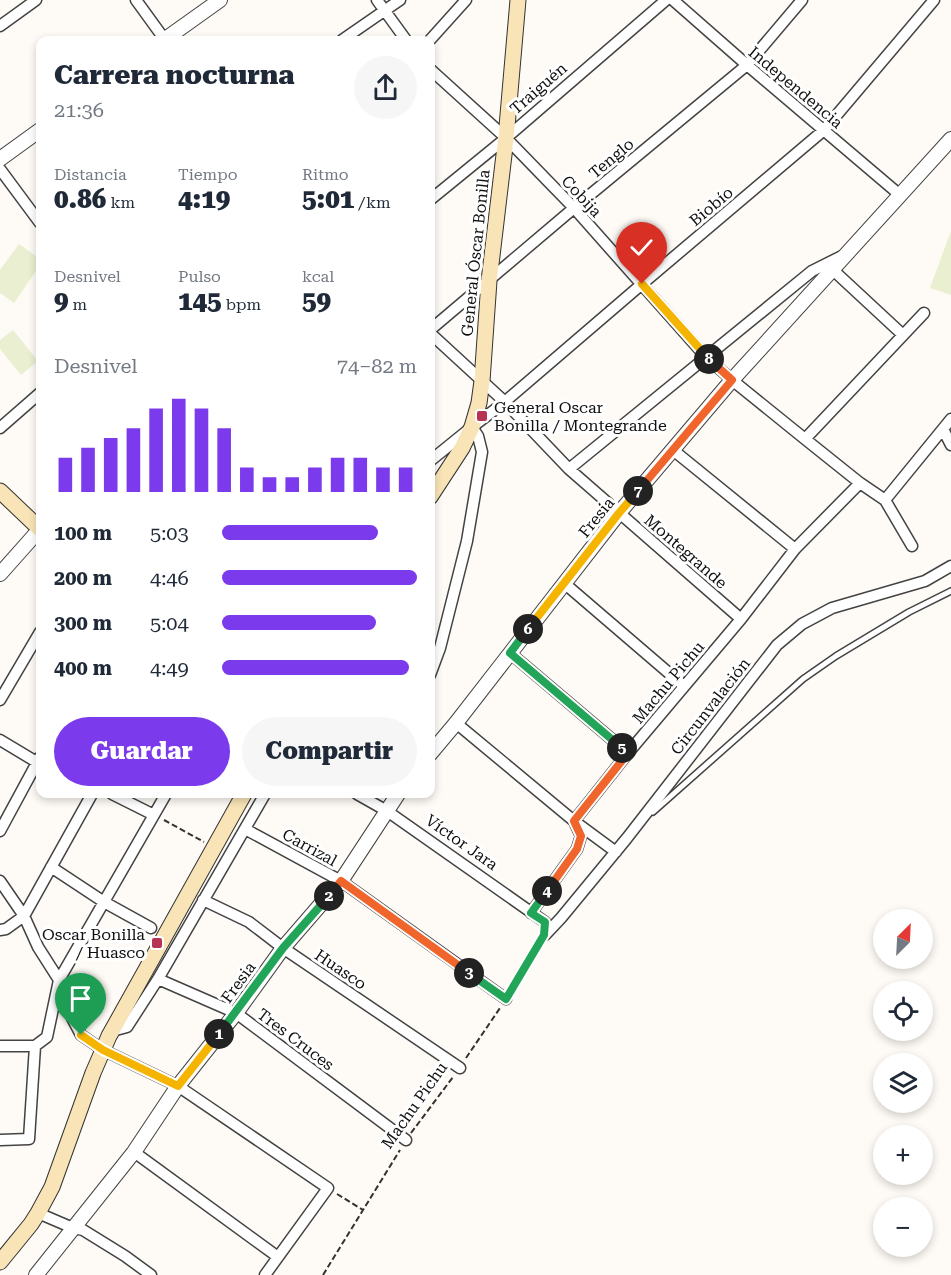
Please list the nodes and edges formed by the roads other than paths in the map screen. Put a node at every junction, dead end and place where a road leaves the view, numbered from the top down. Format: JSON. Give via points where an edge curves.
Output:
{"nodes":[{"id":1,"x":36,"y":0,"type":"edge"},
{"id":2,"x":135,"y":0,"type":"edge"},
{"id":3,"x":220,"y":0,"type":"edge"},
{"id":4,"x":377,"y":0,"type":"edge"},
{"id":5,"x":400,"y":0,"type":"edge"},
{"id":6,"x":466,"y":0,"type":"edge"},
{"id":7,"x":518,"y":0,"type":"edge"},
{"id":8,"x":666,"y":0,"type":"edge"},
{"id":9,"x":673,"y":0,"type":"edge"},
{"id":10,"x":802,"y":0,"type":"edge"},
{"id":11,"x":934,"y":0,"type":"edge"},
{"id":12,"x":385,"y":10,"type":"junction"},
{"id":13,"x":0,"y":26,"type":"edge"},
{"id":14,"x":161,"y":36,"type":"edge"},
{"id":15,"x":170,"y":36,"type":"edge"},
{"id":16,"x":348,"y":36,"type":"edge"},
{"id":17,"x":403,"y":36,"type":"edge"},
{"id":18,"x":434,"y":36,"type":"edge"},
{"id":19,"x":747,"y":65,"type":"junction"},
{"id":20,"x":435,"y":74,"type":"edge"},
{"id":21,"x":824,"y":130,"type":"junction"},
{"id":22,"x":36,"y":133,"type":"edge"},
{"id":23,"x":506,"y":138,"type":"junction"},
{"id":24,"x":951,"y":139,"type":"edge"},
{"id":25,"x":0,"y":159,"type":"edge"},
{"id":26,"x":0,"y":169,"type":"edge"},
{"id":27,"x":900,"y":195,"type":"junction"},
{"id":28,"x":435,"y":196,"type":"edge"},
{"id":29,"x":574,"y":208,"type":"junction"},
{"id":30,"x":36,"y":218,"type":"edge"},
{"id":31,"x":845,"y":255,"type":"junction"},
{"id":32,"x":833,"y":270,"type":"junction"},
{"id":33,"x":489,"y":281,"type":"junction"},
{"id":34,"x":642,"y":284,"type":"junction"},
{"id":35,"x":924,"y":313,"type":"dead end"},
{"id":36,"x":435,"y":328,"type":"edge"},
{"id":37,"x":903,"y":335,"type":"junction"},
{"id":38,"x":435,"y":337,"type":"edge"},
{"id":39,"x":706,"y":357,"type":"junction"},
{"id":40,"x":732,"y":380,"type":"junction"},
{"id":41,"x":482,"y":381,"type":"junction"},
{"id":42,"x":36,"y":396,"type":"edge"},
{"id":43,"x":505,"y":402,"type":"junction"},
{"id":44,"x":951,"y":419,"type":"edge"},
{"id":45,"x":472,"y":427,"type":"junction"},
{"id":46,"x":0,"y":428,"type":"edge"},
{"id":47,"x":943,"y":429,"type":"junction"},
{"id":48,"x":805,"y":439,"type":"junction"},
{"id":49,"x":951,"y":445,"type":"edge"},
{"id":50,"x":673,"y":450,"type":"junction"},
{"id":51,"x":435,"y":457,"type":"edge"},
{"id":52,"x":568,"y":469,"type":"junction"},
{"id":53,"x":860,"y":483,"type":"junction"},
{"id":54,"x":435,"y":489,"type":"edge"},
{"id":55,"x":0,"y":491,"type":"edge"},
{"id":56,"x":885,"y":500,"type":"junction"},
{"id":57,"x":619,"y":513,"type":"junction"},
{"id":58,"x":36,"y":524,"type":"edge"},
{"id":59,"x":36,"y":533,"type":"edge"},
{"id":60,"x":912,"y":546,"type":"dead end"},
{"id":61,"x":795,"y":549,"type":"junction"},
{"id":62,"x":951,"y":566,"type":"edge"},
{"id":63,"x":0,"y":574,"type":"edge"},
{"id":64,"x":564,"y":583,"type":"junction"},
{"id":65,"x":951,"y":591,"type":"edge"},
{"id":66,"x":741,"y":619,"type":"junction"},
{"id":67,"x":36,"y":639,"type":"edge"},
{"id":68,"x":510,"y":653,"type":"junction"},
{"id":69,"x":435,"y":662,"type":"edge"},
{"id":70,"x":684,"y":686,"type":"junction"},
{"id":71,"x":0,"y":700,"type":"edge"},
{"id":72,"x":456,"y":723,"type":"junction"},
{"id":73,"x":0,"y":740,"type":"edge"},
{"id":74,"x":435,"y":748,"type":"edge"},
{"id":75,"x":628,"y":753,"type":"junction"},
{"id":76,"x":36,"y":759,"type":"edge"},
{"id":77,"x":36,"y":768,"type":"edge"},
{"id":78,"x":90,"y":798,"type":"edge"},
{"id":79,"x":120,"y":798,"type":"edge"},
{"id":80,"x":164,"y":798,"type":"edge"},
{"id":81,"x":242,"y":798,"type":"edge"},
{"id":82,"x":264,"y":798,"type":"edge"},
{"id":83,"x":364,"y":798,"type":"edge"},
{"id":84,"x":395,"y":798,"type":"edge"},
{"id":85,"x":387,"y":811,"type":"junction"},
{"id":86,"x":154,"y":815,"type":"junction"},
{"id":87,"x":574,"y":821,"type":"junction"},
{"id":88,"x":245,"y":829,"type":"junction"},
{"id":89,"x":634,"y":829,"type":"junction"},
{"id":90,"x":0,"y":831,"type":"edge"},
{"id":91,"x":616,"y":852,"type":"junction"},
{"id":92,"x":51,"y":867,"type":"junction"},
{"id":93,"x":0,"y":881,"type":"edge"},
{"id":94,"x":341,"y":881,"type":"junction"},
{"id":95,"x":203,"y":900,"type":"junction"},
{"id":96,"x":104,"y":902,"type":"junction"},
{"id":97,"x":531,"y":913,"type":"junction"},
{"id":98,"x":24,"y":916,"type":"junction"},
{"id":99,"x":545,"y":922,"type":"dead end"},
{"id":100,"x":151,"y":928,"type":"dead end"},
{"id":101,"x":0,"y":930,"type":"edge"},
{"id":102,"x":544,"y":935,"type":"road end"},
{"id":103,"x":283,"y":948,"type":"junction"},
{"id":104,"x":59,"y":980,"type":"junction"},
{"id":105,"x":158,"y":980,"type":"junction"},
{"id":106,"x":506,"y":999,"type":"road end"},
{"id":107,"x":236,"y":1013,"type":"junction"},
{"id":108,"x":112,"y":1031,"type":"junction"},
{"id":109,"x":0,"y":1046,"type":"edge"},
{"id":110,"x":35,"y":1046,"type":"junction"},
{"id":111,"x":103,"y":1050,"type":"junction"},
{"id":112,"x":460,"y":1068,"type":"road end"},
{"id":113,"x":178,"y":1086,"type":"junction"},
{"id":114,"x":0,"y":1140,"type":"edge"},
{"id":115,"x":406,"y":1140,"type":"road end"},
{"id":116,"x":134,"y":1152,"type":"junction"},
{"id":117,"x":38,"y":1214,"type":"junction"},
{"id":118,"x":73,"y":1228,"type":"junction"},
{"id":119,"x":279,"y":1257,"type":"junction"},
{"id":120,"x":0,"y":1262,"type":"edge"},
{"id":121,"x":36,"y":1275,"type":"edge"},
{"id":122,"x":151,"y":1275,"type":"edge"},
{"id":123,"x":265,"y":1275,"type":"edge"}],
"edges":[{"from":1,"to":13,"type":"street"},
{"from":2,"to":14,"type":"street"},
{"from":3,"to":15,"type":"street"},
{"from":4,"to":12,"type":"street"},
{"from":5,"to":12,"type":"street"},
{"from":6,"to":18,"type":"street"},
{"from":7,"to":23,"type":"main road","name":"General Óscar Bonilla"},
{"from":8,"to":23,"type":"street","name":"Traiguén"},
{"from":9,"to":19,"type":"street","name":"Independencia"},
{"from":10,"to":19,"type":"street","name":"Tenglo"},
{"from":11,"to":21,"type":"street","name":"Biobío"},
{"from":12,"to":16,"type":"street"},
{"from":12,"to":17,"type":"street"},
{"from":19,"to":21,"type":"street","name":"Independencia"},
{"from":19,"to":29,"type":"street","name":"Tenglo"},
{"from":20,"to":23,"type":"street","name":"Cobija"},
{"from":21,"to":27,"type":"street","name":"Independencia"},
{"from":21,"to":34,"type":"street","name":"Biobío"},
{"from":22,"to":25,"type":"street"},
{"from":23,"to":28,"type":"street","name":"Traiguén"},
{"from":23,"to":29,"type":"street","name":"Cobija"},
{"from":23,"to":33,"type":"main road","name":"General Óscar Bonilla"},
{"from":24,"to":27,"type":"street","name":"Fresia"},
{"from":26,"to":30,"type":"street"},
{"from":27,"to":31,"type":"street","name":"Fresia"},
{"from":29,"to":33,"type":"street","name":"Tenglo"},
{"from":29,"to":34,"type":"street","name":"Cobija"},
{"from":31,"to":32,"type":"street","name":"Fresia"},
{"from":31,"to":39,"type":"street","name":"Fresia","via":[[812,272]]},
{"from":32,"to":37,"type":"street"},
{"from":32,"to":40,"type":"street","name":"Fresia"},
{"from":33,"to":36,"type":"street","name":"Tenglo"},
{"from":33,"to":41,"type":"main road","name":"General Óscar Bonilla"},
{"from":34,"to":39,"type":"street","name":"Cobija"},
{"from":34,"to":43,"type":"street","name":"Biobío"},
{"from":35,"to":37,"type":"street"},
{"from":37,"to":48,"type":"street"},
{"from":38,"to":41,"type":"street","name":"Montegrande"},
{"from":39,"to":40,"type":"street","name":"Cobija"},
{"from":39,"to":52,"type":"street","name":"Fresia"},
{"from":40,"to":48,"type":"street","name":"Cobija"},
{"from":40,"to":50,"type":"street","name":"Fresia"},
{"from":41,"to":43,"type":"street","name":"Montegrande"},
{"from":41,"to":45,"type":"main road","name":"General Óscar Bonilla"},
{"from":42,"to":46,"type":"street"},
{"from":43,"to":45,"type":"street","name":"Biobío"},
{"from":43,"to":52,"type":"street","name":"Montegrande"},
{"from":44,"to":47,"type":"street"},
{"from":45,"to":51,"type":"street","name":"Biobío"},
{"from":45,"to":54,"type":"main road","name":"General Óscar Bonilla"},
{"from":45,"to":69,"type":"street","via":[[482,452],[467,541]]},
{"from":47,"to":49,"type":"street"},
{"from":47,"to":56,"type":"street"},
{"from":48,"to":53,"type":"street","name":"Cobija"},
{"from":50,"to":57,"type":"street","name":"Fresia"},
{"from":50,"to":61,"type":"street"},
{"from":52,"to":57,"type":"street","name":"Montegrande"},
{"from":53,"to":56,"type":"street","name":"Cobija"},
{"from":53,"to":61,"type":"street","name":"Machu Pichu"},
{"from":55,"to":58,"type":"main road"},
{"from":56,"to":60,"type":"street","name":"Cobija"},
{"from":57,"to":64,"type":"street","name":"Fresia"},
{"from":57,"to":66,"type":"street","name":"Montegrande"},
{"from":59,"to":63,"type":"street"},
{"from":61,"to":66,"type":"street","name":"Machu Pichu"},
{"from":62,"to":89,"type":"street","name":"Circunvalación","via":[[925,581],[832,608],[802,624],[777,645]]},
{"from":64,"to":68,"type":"street","name":"Fresia"},
{"from":64,"to":70,"type":"street"},
{"from":65,"to":89,"type":"lane","via":[[909,612],[803,679]]},
{"from":66,"to":70,"type":"street","name":"Machu Pichu"},
{"from":67,"to":71,"type":"street"},
{"from":68,"to":72,"type":"street","name":"Fresia"},
{"from":68,"to":75,"type":"street"},
{"from":70,"to":75,"type":"street","name":"Machu Pichu"},
{"from":72,"to":74,"type":"street","name":"Fresia"},
{"from":72,"to":87,"type":"street"},
{"from":73,"to":76,"type":"street"},
{"from":75,"to":87,"type":"street","name":"Machu Pichu"},
{"from":77,"to":90,"type":"street"},
{"from":78,"to":92,"type":"street"},
{"from":79,"to":86,"type":"street"},
{"from":80,"to":86,"type":"street"},
{"from":81,"to":108,"type":"main road"},
{"from":82,"to":88,"type":"street"},
{"from":83,"to":85,"type":"street","name":"Víctor Jara"},
{"from":84,"to":85,"type":"street","name":"Fresia"},
{"from":85,"to":94,"type":"street","name":"Fresia"},
{"from":85,"to":97,"type":"street","name":"Víctor Jara"},
{"from":86,"to":96,"type":"street"},
{"from":87,"to":91,"type":"street"},
{"from":87,"to":97,"type":"street","via":[[581,836],[577,849]]},
{"from":88,"to":94,"type":"street","name":"Carrizal"},
{"from":88,"to":95,"type":"street"},
{"from":89,"to":91,"type":"street","name":"Circunvalación"},
{"from":91,"to":102,"type":"street","name":"Circunvalación"},
{"from":92,"to":96,"type":"street"},
{"from":92,"to":98,"type":"street"},
{"from":93,"to":98,"type":"street"},
{"from":94,"to":103,"type":"street","name":"Fresia"},
{"from":94,"to":106,"type":"street","name":"Carrizal"},
{"from":95,"to":103,"type":"street","name":"Huasco","via":[[249,922]]},
{"from":95,"to":105,"type":"street"},
{"from":96,"to":100,"type":"street"},
{"from":96,"to":104,"type":"street"},
{"from":97,"to":99,"type":"street","name":"Víctor Jara"},
{"from":98,"to":101,"type":"street"},
{"from":98,"to":104,"type":"street"},
{"from":103,"to":107,"type":"street","name":"Fresia"},
{"from":103,"to":112,"type":"street","name":"Huasco"},
{"from":104,"to":110,"type":"street","via":[[47,1037]]},
{"from":104,"to":111,"type":"street","via":[[81,1035]]},
{"from":105,"to":107,"type":"street","name":"Tres Cruces"},
{"from":105,"to":108,"type":"street","via":[[127,1027]]},
{"from":107,"to":113,"type":"street","name":"Fresia"},
{"from":107,"to":115,"type":"street","name":"Tres Cruces"},
{"from":108,"to":111,"type":"main road"},
{"from":109,"to":110,"type":"street"},
{"from":110,"to":114,"type":"street","via":[[29,1140]]},
{"from":111,"to":113,"type":"street"},
{"from":111,"to":117,"type":"main road","via":[[52,1187]]},
{"from":113,"to":116,"type":"street","name":"Fresia"},
{"from":113,"to":119,"type":"street","via":[[328,1188]]},
{"from":116,"to":118,"type":"street","name":"Fresia"},
{"from":116,"to":119,"type":"street"},
{"from":117,"to":118,"type":"street"},
{"from":117,"to":120,"type":"main road"},
{"from":118,"to":121,"type":"street","name":"Fresia"},
{"from":118,"to":122,"type":"street","via":[[83,1230]]},
{"from":119,"to":123,"type":"street"}]}
